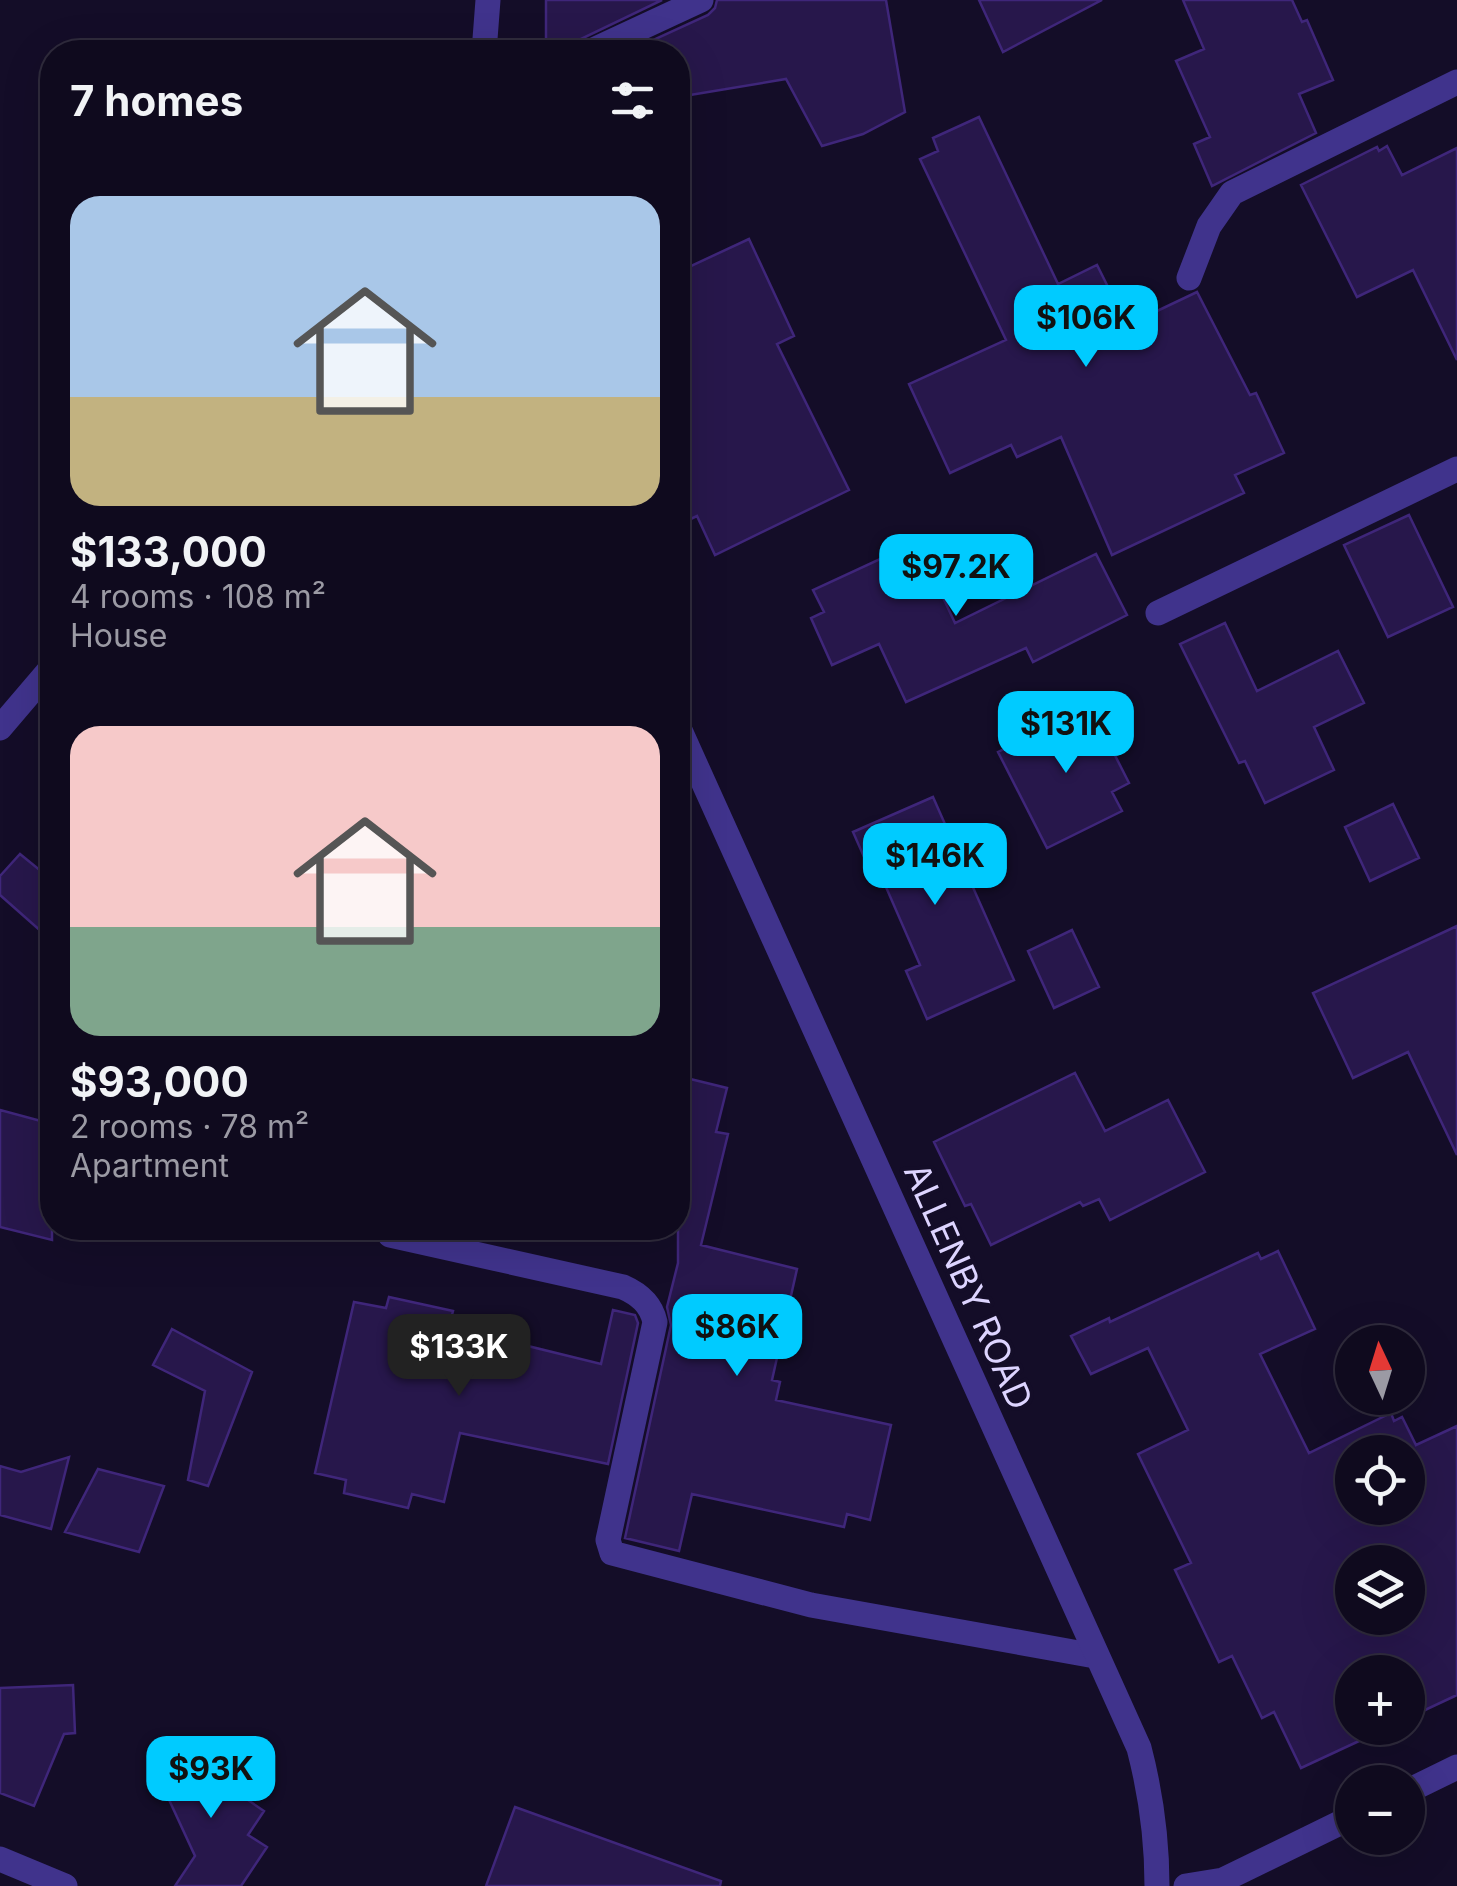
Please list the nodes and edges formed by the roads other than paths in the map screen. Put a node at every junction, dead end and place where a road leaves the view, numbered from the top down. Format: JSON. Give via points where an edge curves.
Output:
{"nodes":[{"id":1,"x":488,"y":0,"type":"edge"},
{"id":2,"x":701,"y":0,"type":"edge"},
{"id":3,"x":485,"y":40,"type":"edge"},
{"id":4,"x":616,"y":40,"type":"edge"},
{"id":5,"x":1457,"y":82,"type":"edge"},
{"id":6,"x":1189,"y":278,"type":"dead end"},
{"id":7,"x":1457,"y":469,"type":"edge"},
{"id":8,"x":1158,"y":613,"type":"dead end"},
{"id":9,"x":40,"y":681,"type":"edge"},
{"id":10,"x":0,"y":728,"type":"edge"},
{"id":11,"x":690,"y":753,"type":"edge"},
{"id":12,"x":412,"y":1240,"type":"edge"},
{"id":13,"x":1095,"y":1656,"type":"junction"},
{"id":14,"x":1457,"y":1767,"type":"edge"},
{"id":15,"x":1425,"y":1783,"type":"edge"},
{"id":16,"x":1335,"y":1826,"type":"edge"},
{"id":17,"x":0,"y":1859,"type":"edge"},
{"id":18,"x":1225,"y":1883,"type":"edge"},
{"id":19,"x":64,"y":1886,"type":"edge"},
{"id":20,"x":1157,"y":1886,"type":"edge"},
{"id":21,"x":1186,"y":1886,"type":"edge"}],
"edges":[{"from":1,"to":3,"type":"street"},
{"from":2,"to":4,"type":"street"},
{"from":5,"to":6,"type":"street","via":[[1232,194],[1209,226]]},
{"from":7,"to":8,"type":"street"},
{"from":9,"to":10,"type":"street"},
{"from":11,"to":13,"type":"street","name":"ALLENBY ROAD"},
{"from":12,"to":13,"type":"street","via":[[622,1287],[650,1308],[655,1322],[608,1540],[612,1553],[812,1605]]},
{"from":13,"to":20,"type":"street","name":"ALLENBY ROAD","via":[[1139,1748],[1157,1839]]},
{"from":14,"to":15,"type":"street"},
{"from":16,"to":18,"type":"street"},
{"from":17,"to":19,"type":"street"},
{"from":18,"to":21,"type":"street"}]}
